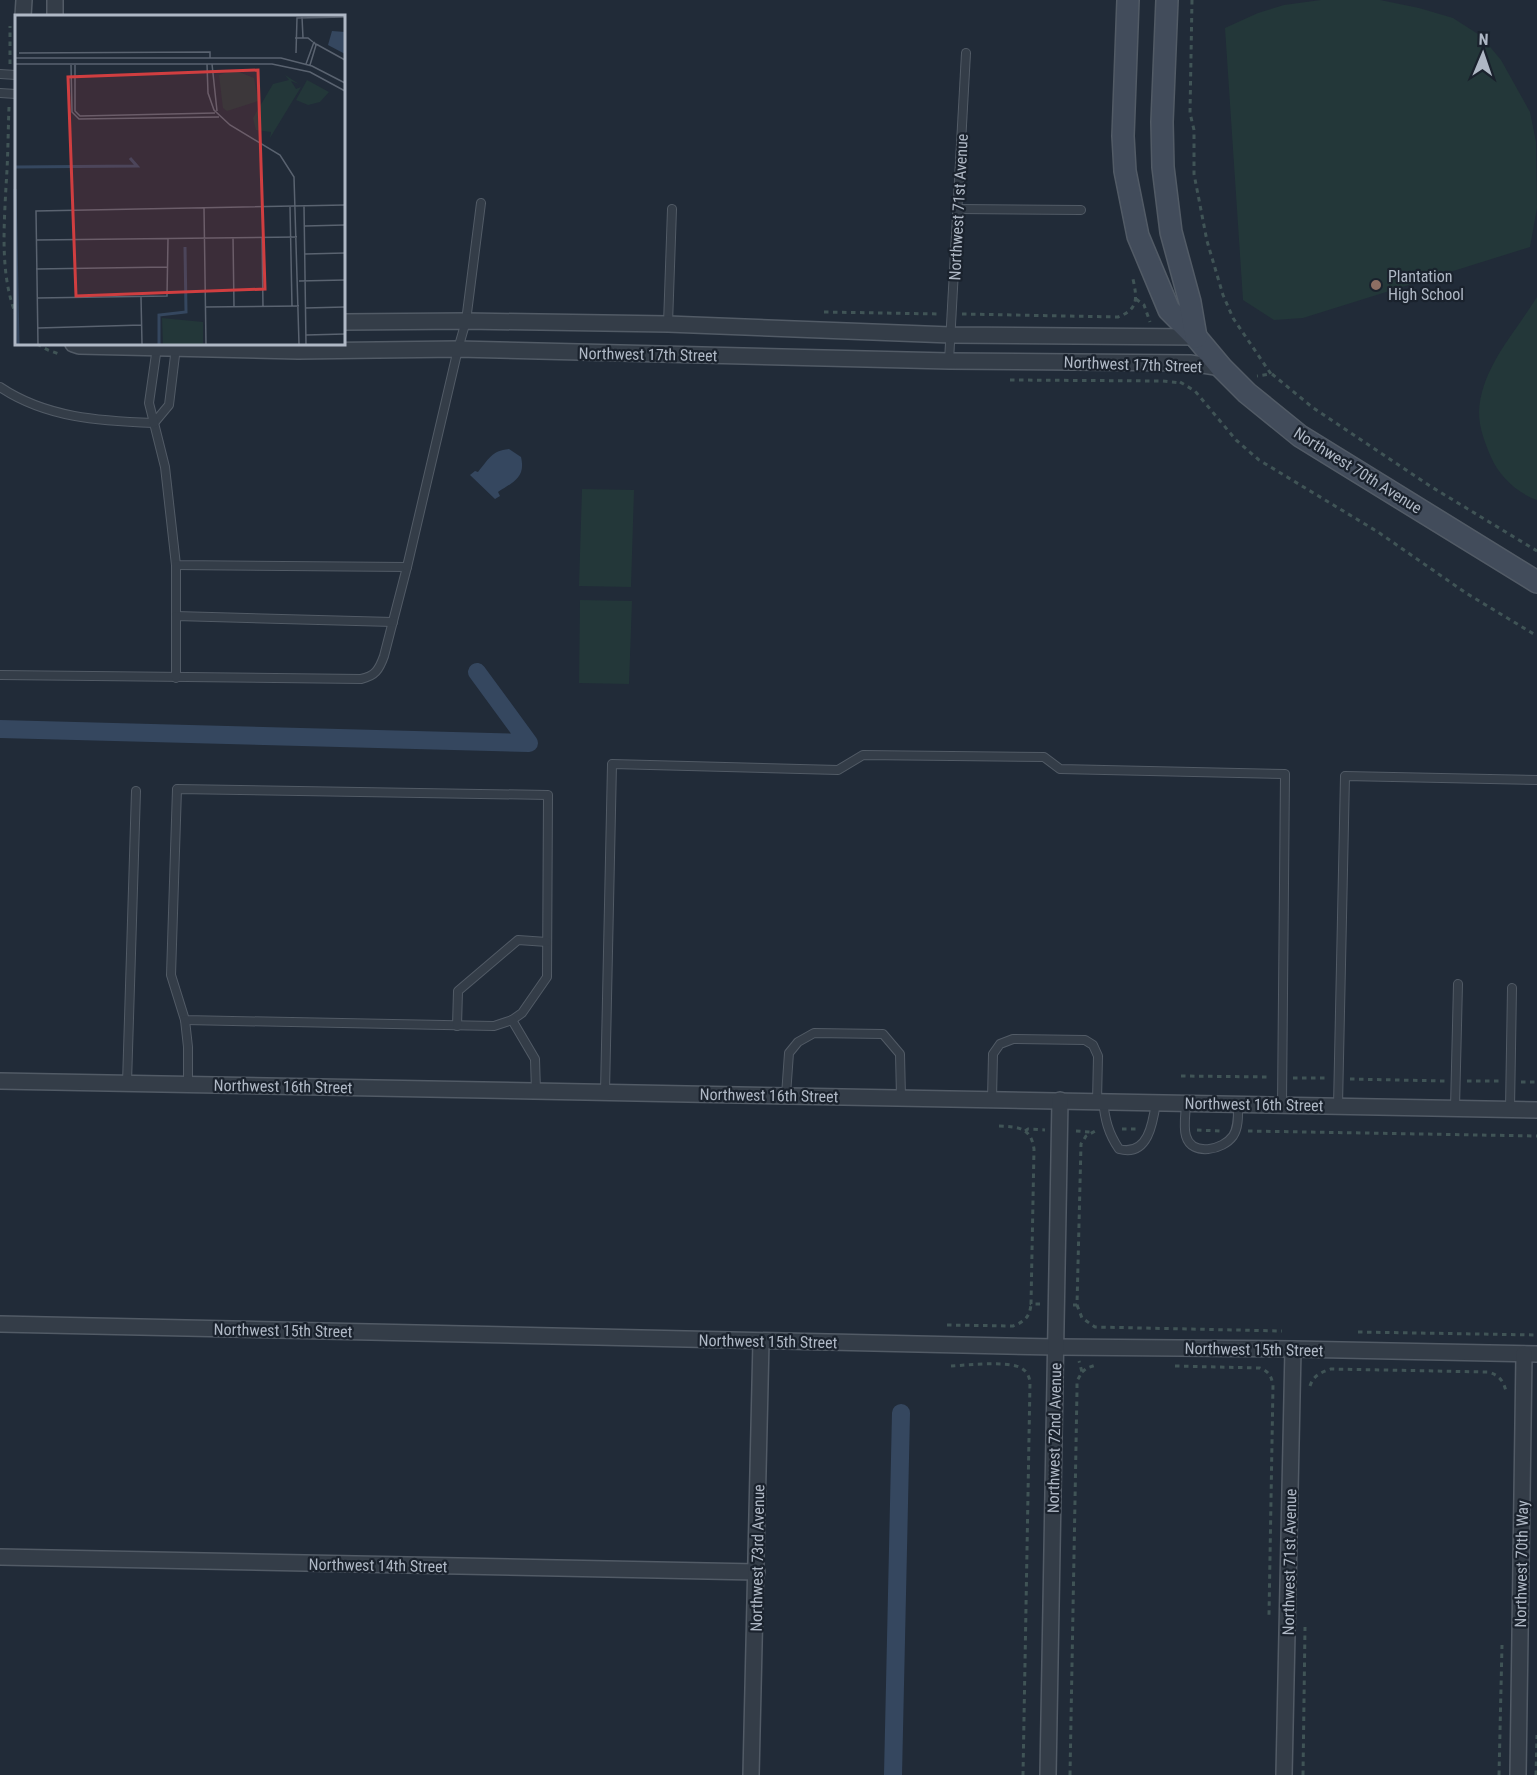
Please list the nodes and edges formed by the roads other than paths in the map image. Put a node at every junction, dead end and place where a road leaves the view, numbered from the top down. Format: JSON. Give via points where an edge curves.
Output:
{"nodes":[{"id":1,"x":24,"y":0,"type":"edge"},
{"id":2,"x":1128,"y":0,"type":"edge"},
{"id":3,"x":1167,"y":0,"type":"edge"},
{"id":4,"x":18,"y":15,"type":"edge"},
{"id":5,"x":966,"y":53,"type":"dead end"},
{"id":6,"x":0,"y":74,"type":"edge"},
{"id":7,"x":13,"y":75,"type":"edge"},
{"id":8,"x":0,"y":93,"type":"edge"},
{"id":9,"x":13,"y":94,"type":"edge"},
{"id":10,"x":481,"y":203,"type":"dead end"},
{"id":11,"x":672,"y":209,"type":"dead end"},
{"id":12,"x":957,"y":209,"type":"junction"},
{"id":13,"x":1081,"y":210,"type":"dead end"},
{"id":14,"x":466,"y":321,"type":"junction"},
{"id":15,"x":345,"y":322,"type":"edge"},
{"id":16,"x":668,"y":324,"type":"junction"},
{"id":17,"x":951,"y":335,"type":"junction"},
{"id":18,"x":1196,"y":337,"type":"junction"},
{"id":19,"x":76,"y":345,"type":"edge"},
{"id":20,"x":158,"y":346,"type":"edge"},
{"id":21,"x":175,"y":346,"type":"edge"},
{"id":22,"x":220,"y":346,"type":"edge"},
{"id":23,"x":298,"y":347,"type":"edge"},
{"id":24,"x":458,"y":349,"type":"junction"},
{"id":25,"x":949,"y":362,"type":"junction"},
{"id":26,"x":1228,"y":373,"type":"junction"},
{"id":27,"x":0,"y":387,"type":"edge"},
{"id":28,"x":154,"y":423,"type":"junction"},
{"id":29,"x":176,"y":565,"type":"junction"},
{"id":30,"x":407,"y":567,"type":"junction"},
{"id":31,"x":1537,"y":582,"type":"edge"},
{"id":32,"x":176,"y":616,"type":"junction"},
{"id":33,"x":393,"y":622,"type":"junction"},
{"id":34,"x":0,"y":675,"type":"edge"},
{"id":35,"x":176,"y":678,"type":"junction"},
{"id":36,"x":1537,"y":780,"type":"edge"},
{"id":37,"x":136,"y":791,"type":"dead end"},
{"id":38,"x":547,"y":942,"type":"junction"},
{"id":39,"x":1458,"y":984,"type":"dead end"},
{"id":40,"x":1512,"y":987,"type":"dead end"},
{"id":41,"x":185,"y":1020,"type":"junction"},
{"id":42,"x":512,"y":1020,"type":"junction"},
{"id":43,"x":457,"y":1026,"type":"junction"},
{"id":44,"x":0,"y":1081,"type":"edge"},
{"id":45,"x":127,"y":1083,"type":"junction"},
{"id":46,"x":188,"y":1084,"type":"junction"},
{"id":47,"x":536,"y":1091,"type":"junction"},
{"id":48,"x":605,"y":1092,"type":"junction"},
{"id":49,"x":786,"y":1095,"type":"junction"},
{"id":50,"x":901,"y":1097,"type":"junction"},
{"id":51,"x":992,"y":1099,"type":"junction"},
{"id":52,"x":1060,"y":1100,"type":"junction"},
{"id":53,"x":1100,"y":1101,"type":"junction"},
{"id":54,"x":1156,"y":1102,"type":"junction"},
{"id":55,"x":1186,"y":1102,"type":"junction"},
{"id":56,"x":1238,"y":1104,"type":"junction"},
{"id":57,"x":1282,"y":1104,"type":"junction"},
{"id":58,"x":1338,"y":1106,"type":"junction"},
{"id":59,"x":1455,"y":1108,"type":"junction"},
{"id":60,"x":1510,"y":1109,"type":"junction"},
{"id":61,"x":1537,"y":1110,"type":"edge"},
{"id":62,"x":0,"y":1324,"type":"edge"},
{"id":63,"x":760,"y":1341,"type":"junction"},
{"id":64,"x":1056,"y":1347,"type":"junction"},
{"id":65,"x":1293,"y":1349,"type":"junction"},
{"id":66,"x":1531,"y":1354,"type":"edge"},
{"id":67,"x":0,"y":1557,"type":"edge"},
{"id":68,"x":757,"y":1572,"type":"junction"},
{"id":69,"x":751,"y":1775,"type":"edge"},
{"id":70,"x":1048,"y":1775,"type":"edge"},
{"id":71,"x":1284,"y":1775,"type":"edge"},
{"id":72,"x":1518,"y":1775,"type":"edge"}],
"edges":[{"from":1,"to":4,"type":"street"},
{"from":2,"to":18,"type":"street","name":"Northwest 70th Avenue","via":[[1123,136],[1131,206],[1138,236],[1169,310]]},
{"from":3,"to":18,"type":"street","via":[[1163,167],[1171,232]]},
{"from":5,"to":12,"type":"lane","name":"Northwest 71st Avenue"},
{"from":6,"to":7,"type":"lane"},
{"from":8,"to":9,"type":"lane"},
{"from":10,"to":14,"type":"lane"},
{"from":11,"to":16,"type":"lane"},
{"from":12,"to":13,"type":"lane"},
{"from":12,"to":17,"type":"lane","name":"Northwest 71st Avenue"},
{"from":14,"to":15,"type":"street","name":"Northwest 17th Street"},
{"from":14,"to":16,"type":"street","name":"Northwest 17th Street"},
{"from":14,"to":24,"type":"lane"},
{"from":16,"to":17,"type":"street","name":"Northwest 17th Street"},
{"from":17,"to":18,"type":"street","name":"Northwest 17th Street"},
{"from":17,"to":25,"type":"lane","name":"Northwest 71st Avenue"},
{"from":18,"to":26,"type":"street","name":"Northwest 70th Avenue"},
{"from":19,"to":20,"type":"street","name":"Northwest 17th Street"},
{"from":20,"to":21,"type":"street","name":"Northwest 17th Street"},
{"from":20,"to":28,"type":"lane","via":[[149,403]]},
{"from":21,"to":22,"type":"street","name":"Northwest 17th Street"},
{"from":21,"to":28,"type":"lane","via":[[169,405]]},
{"from":22,"to":23,"type":"street","name":"Northwest 17th Street"},
{"from":23,"to":24,"type":"street","name":"Northwest 17th Street"},
{"from":24,"to":25,"type":"street","name":"Northwest 17th Street"},
{"from":24,"to":30,"type":"lane"},
{"from":25,"to":26,"type":"street","name":"Northwest 17th Street","via":[[1190,363]]},
{"from":26,"to":31,"type":"street","name":"Northwest 70th Avenue","via":[[1300,436]]},
{"from":27,"to":28,"type":"lane","via":[[17,399],[52,412]]},
{"from":28,"to":29,"type":"lane","via":[[165,467]]},
{"from":29,"to":30,"type":"lane"},
{"from":29,"to":32,"type":"lane"},
{"from":30,"to":33,"type":"lane"},
{"from":32,"to":33,"type":"lane"},
{"from":32,"to":35,"type":"lane"},
{"from":33,"to":35,"type":"lane","via":[[380,667],[372,676],[361,679]]},
{"from":34,"to":35,"type":"lane"},
{"from":36,"to":58,"type":"lane","via":[[1345,776]]},
{"from":37,"to":45,"type":"lane"},
{"from":38,"to":41,"type":"lane","via":[[548,795],[177,789],[171,975]]},
{"from":38,"to":42,"type":"lane","via":[[547,977]]},
{"from":38,"to":43,"type":"lane","via":[[518,940],[458,991]]},
{"from":39,"to":59,"type":"lane"},
{"from":40,"to":60,"type":"lane"},
{"from":41,"to":43,"type":"lane"},
{"from":41,"to":46,"type":"lane"},
{"from":42,"to":43,"type":"lane","via":[[494,1026]]},
{"from":42,"to":47,"type":"lane","via":[[535,1059]]},
{"from":44,"to":45,"type":"street","name":"Northwest 16th Street"},
{"from":45,"to":46,"type":"street","name":"Northwest 16th Street"},
{"from":46,"to":47,"type":"street","name":"Northwest 16th Street"},
{"from":47,"to":48,"type":"street","name":"Northwest 16th Street"},
{"from":48,"to":49,"type":"street","name":"Northwest 16th Street"},
{"from":48,"to":57,"type":"lane","via":[[612,764],[838,770],[863,755],[1044,758],[1060,769],[1285,774]]},
{"from":49,"to":50,"type":"street","name":"Northwest 16th Street"},
{"from":49,"to":50,"type":"lane","via":[[789,1053],[798,1042],[814,1033],[883,1034],[900,1054]]},
{"from":50,"to":51,"type":"street","name":"Northwest 16th Street"},
{"from":51,"to":52,"type":"street","name":"Northwest 16th Street"},
{"from":51,"to":53,"type":"lane","via":[[993,1054],[1000,1044],[1013,1039],[1084,1040],[1093,1045],[1098,1056]]},
{"from":52,"to":53,"type":"street","name":"Northwest 16th Street"},
{"from":52,"to":64,"type":"street","name":"Northwest 72nd Avenue"},
{"from":53,"to":54,"type":"street","name":"Northwest 16th Street"},
{"from":53,"to":54,"type":"lane","via":[[1108,1129],[1119,1149],[1127,1151],[1145,1141]]},
{"from":54,"to":55,"type":"street","name":"Northwest 16th Street"},
{"from":55,"to":56,"type":"street","name":"Northwest 16th Street"},
{"from":55,"to":56,"type":"lane","via":[[1186,1135],[1195,1147],[1205,1150],[1217,1148],[1234,1135]]},
{"from":56,"to":57,"type":"street","name":"Northwest 16th Street"},
{"from":57,"to":58,"type":"street","name":"Northwest 16th Street"},
{"from":58,"to":59,"type":"street","name":"Northwest 16th Street"},
{"from":59,"to":60,"type":"street","name":"Northwest 16th Street"},
{"from":60,"to":61,"type":"street","name":"Northwest 16th Street"},
{"from":62,"to":63,"type":"street","name":"Northwest 15th Street"},
{"from":63,"to":64,"type":"street","name":"Northwest 15th Street"},
{"from":63,"to":68,"type":"street","name":"Northwest 73rd Avenue"},
{"from":64,"to":65,"type":"street","name":"Northwest 15th Street"},
{"from":64,"to":70,"type":"street","name":"Northwest 72nd Avenue"},
{"from":65,"to":66,"type":"street","name":"Northwest 15th Street"},
{"from":65,"to":71,"type":"street","name":"Northwest 71st Avenue"},
{"from":66,"to":72,"type":"street","name":"Northwest 70th Way"},
{"from":67,"to":68,"type":"street","name":"Northwest 14th Street"},
{"from":68,"to":69,"type":"street","name":"Northwest 73rd Avenue"}]}
